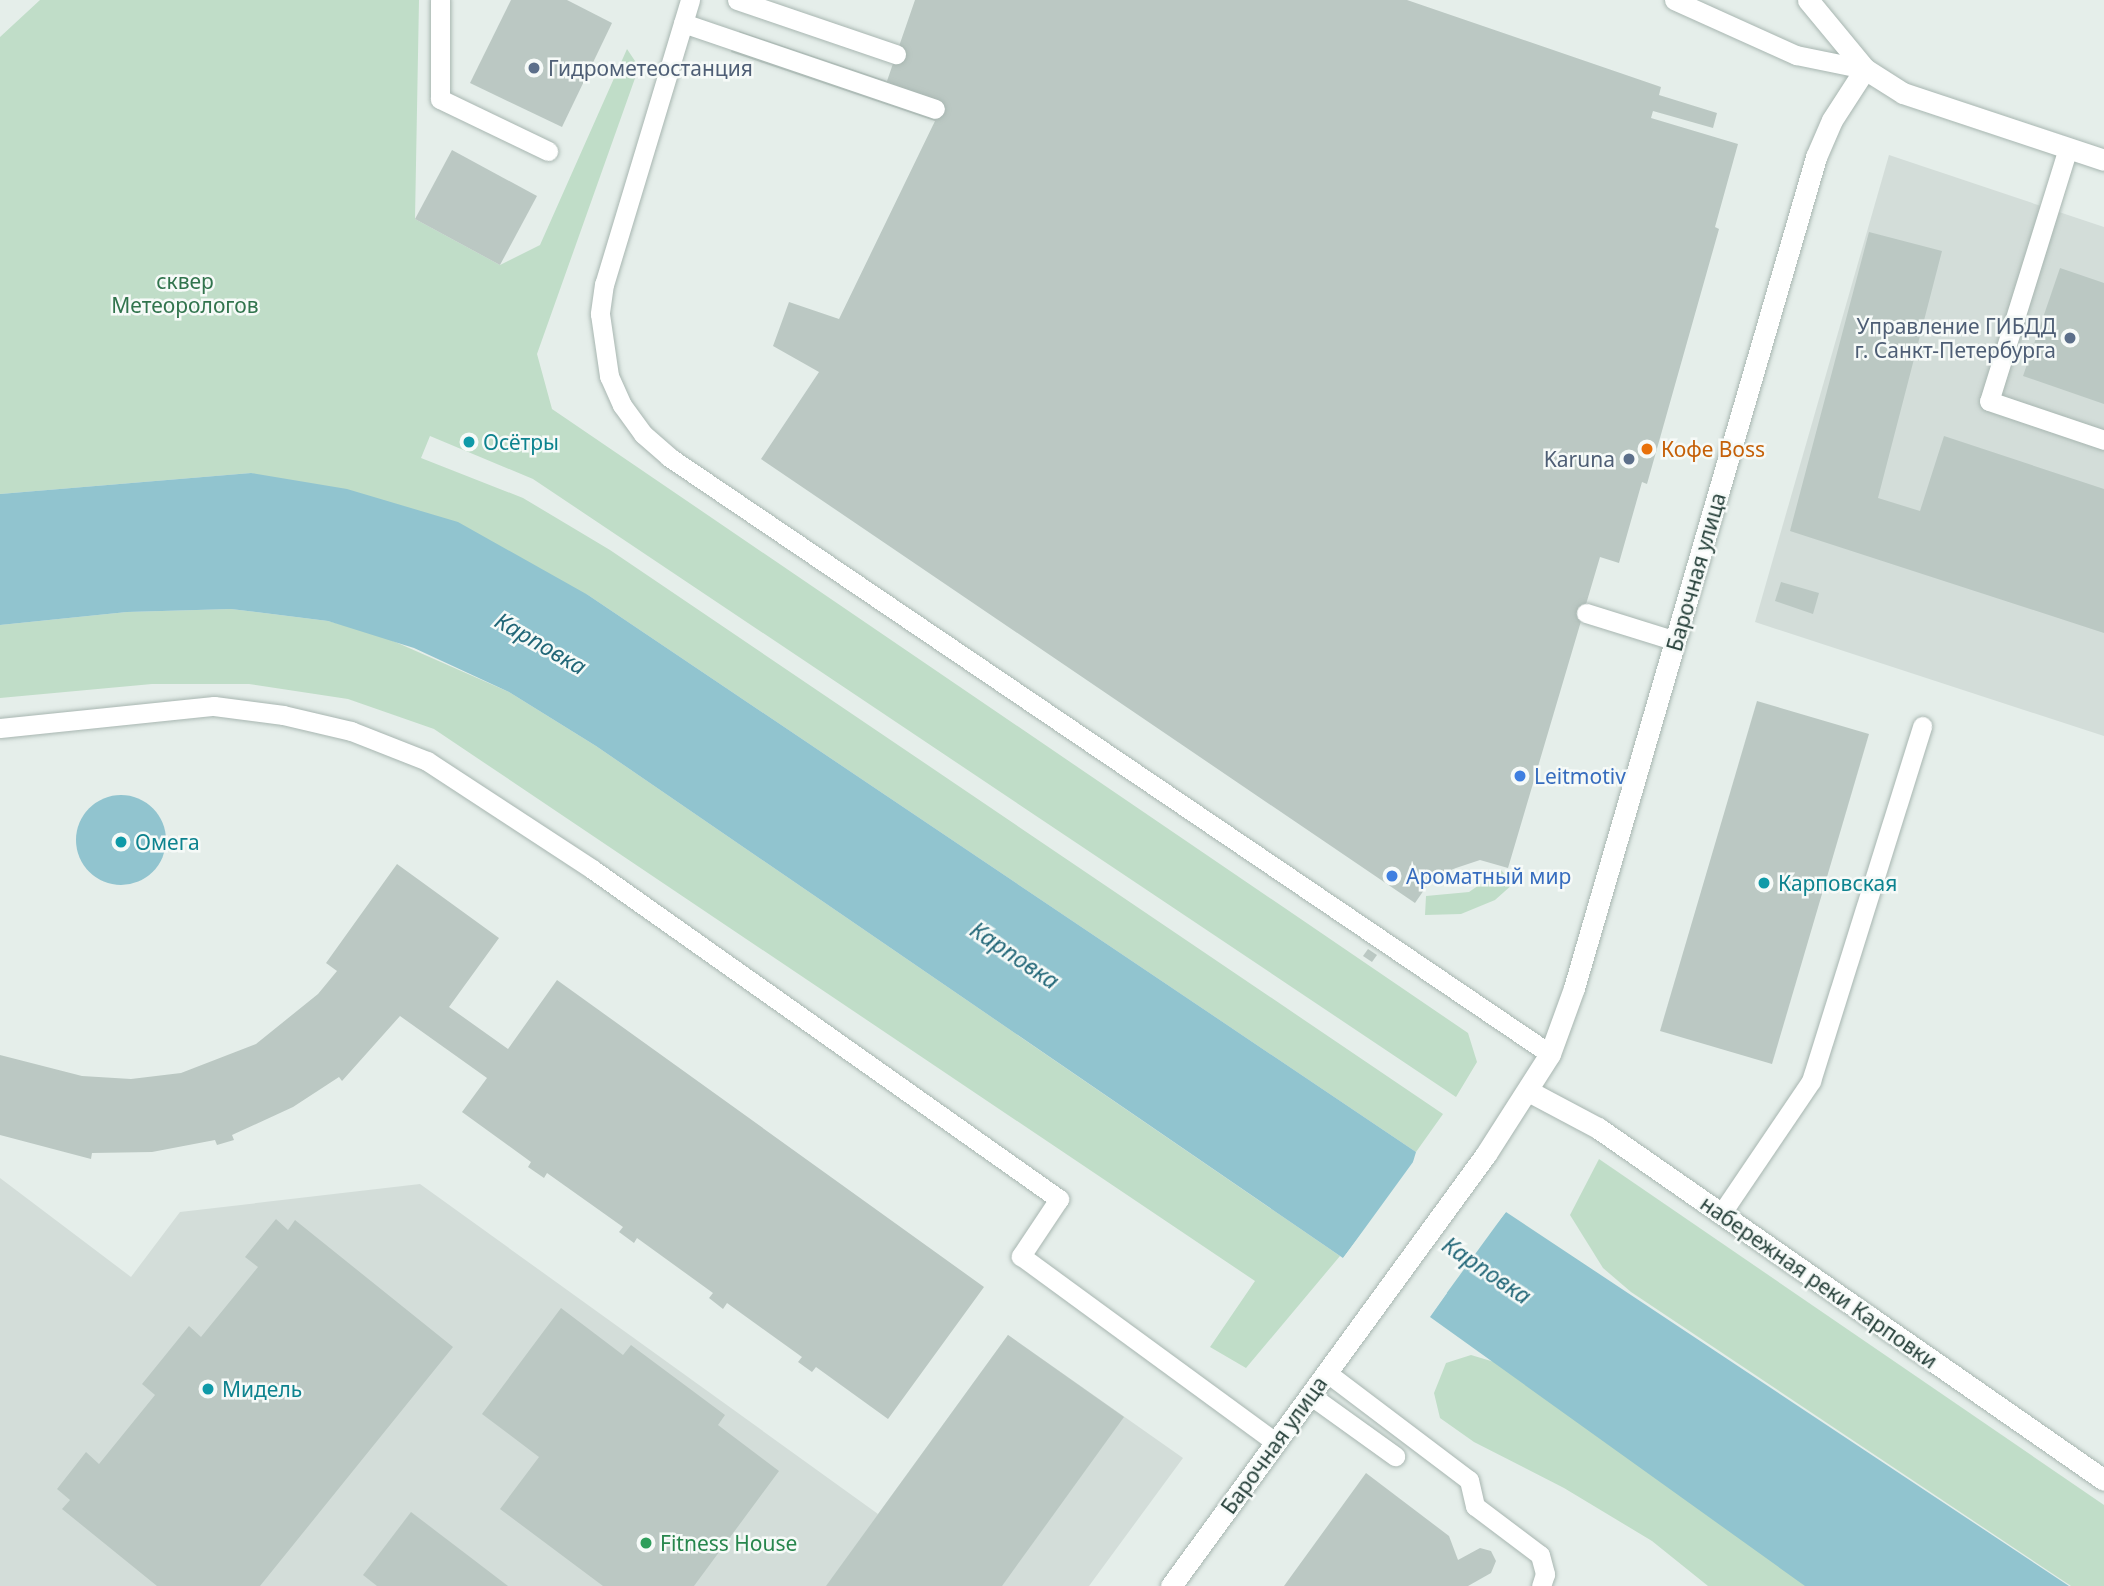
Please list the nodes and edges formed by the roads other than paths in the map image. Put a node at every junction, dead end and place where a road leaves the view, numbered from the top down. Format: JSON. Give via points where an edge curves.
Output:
{"nodes":[{"id":1,"x":440,"y":0,"type":"edge"},
{"id":2,"x":690,"y":0,"type":"edge"},
{"id":3,"x":737,"y":0,"type":"edge"},
{"id":4,"x":1674,"y":0,"type":"edge"},
{"id":5,"x":1808,"y":0,"type":"edge"},
{"id":6,"x":683,"y":23,"type":"junction"},
{"id":7,"x":896,"y":54,"type":"dead end"},
{"id":8,"x":1865,"y":69,"type":"junction"},
{"id":9,"x":935,"y":109,"type":"dead end"},
{"id":10,"x":2068,"y":148,"type":"junction"},
{"id":11,"x":548,"y":152,"type":"dead end"},
{"id":12,"x":2104,"y":160,"type":"edge"},
{"id":13,"x":2104,"y":440,"type":"edge"},
{"id":14,"x":1586,"y":613,"type":"dead end"},
{"id":15,"x":1676,"y":641,"type":"junction"},
{"id":16,"x":1922,"y":726,"type":"dead end"},
{"id":17,"x":0,"y":729,"type":"edge"},
{"id":18,"x":1550,"y":1054,"type":"junction"},
{"id":19,"x":1530,"y":1092,"type":"junction"},
{"id":20,"x":1721,"y":1214,"type":"junction"},
{"id":21,"x":1326,"y":1372,"type":"junction"},
{"id":22,"x":1310,"y":1395,"type":"junction"},
{"id":23,"x":1275,"y":1442,"type":"junction"},
{"id":24,"x":1395,"y":1456,"type":"dead end"},
{"id":25,"x":2104,"y":1480,"type":"edge"},
{"id":26,"x":1171,"y":1586,"type":"edge"},
{"id":27,"x":1541,"y":1586,"type":"edge"}],
"edges":[{"from":1,"to":11,"type":"lane","via":[[440,99]]},
{"from":2,"to":6,"type":"lane"},
{"from":3,"to":7,"type":"lane"},
{"from":4,"to":8,"type":"lane","via":[[1796,55]]},
{"from":5,"to":8,"type":"street"},
{"from":6,"to":9,"type":"lane"},
{"from":6,"to":18,"type":"lane","via":[[604,284],[600,314],[609,376],[643,434],[668,457]]},
{"from":8,"to":10,"type":"street","via":[[1903,93]]},
{"from":8,"to":15,"type":"street","name":"Барочная улица","via":[[1832,120],[1816,157]]},
{"from":10,"to":12,"type":"street"},
{"from":10,"to":13,"type":"lane","via":[[1989,401]]},
{"from":14,"to":15,"type":"lane"},
{"from":15,"to":18,"type":"street","name":"Барочная улица"},
{"from":16,"to":20,"type":"lane","via":[[1811,1081]]},
{"from":17,"to":23,"type":"lane","via":[[214,706],[283,715],[351,731],[427,761],[592,869],[1059,1199],[1021,1256]]},
{"from":18,"to":19,"type":"street","name":"Барочная улица"},
{"from":19,"to":20,"type":"street","name":"набережная реки Карповки","via":[[1598,1128]]},
{"from":19,"to":21,"type":"street","name":"Барочная улица"},
{"from":20,"to":25,"type":"street","name":"набережная реки Карповки"},
{"from":21,"to":22,"type":"street","name":"Барочная улица"},
{"from":21,"to":27,"type":"lane","via":[[1469,1480],[1475,1506],[1540,1555],[1545,1574]]},
{"from":22,"to":23,"type":"street","name":"Барочная улица"},
{"from":22,"to":24,"type":"lane"},
{"from":23,"to":26,"type":"street","name":"Барочная улица"}]}
